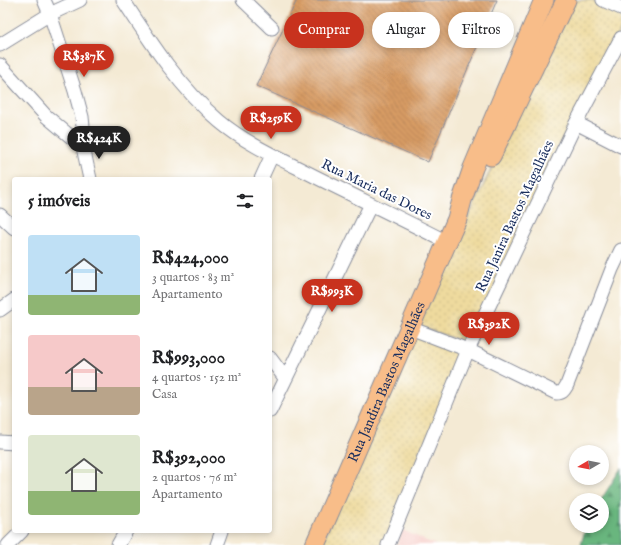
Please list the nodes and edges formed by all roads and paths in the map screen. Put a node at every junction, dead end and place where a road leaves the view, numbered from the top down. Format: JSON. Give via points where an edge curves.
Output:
{"nodes":[{"id":1,"x":44,"y":0,"type":"edge"},
{"id":2,"x":80,"y":0,"type":"edge"},
{"id":3,"x":124,"y":0,"type":"edge"},
{"id":4,"x":243,"y":0,"type":"edge"},
{"id":5,"x":544,"y":0,"type":"edge"},
{"id":6,"x":566,"y":0,"type":"edge"},
{"id":7,"x":603,"y":0,"type":"edge"},
{"id":8,"x":621,"y":8,"type":"edge"},
{"id":9,"x":50,"y":14,"type":"junction"},
{"id":10,"x":272,"y":28,"type":"dead end"},
{"id":11,"x":621,"y":38,"type":"edge"},
{"id":12,"x":0,"y":45,"type":"edge"},
{"id":13,"x":0,"y":65,"type":"edge"},
{"id":14,"x":576,"y":123,"type":"junction"},
{"id":15,"x":621,"y":146,"type":"edge"},
{"id":16,"x":83,"y":147,"type":"junction"},
{"id":17,"x":272,"y":155,"type":"junction"},
{"id":18,"x":90,"y":177,"type":"edge"},
{"id":19,"x":262,"y":177,"type":"edge"},
{"id":20,"x":371,"y":204,"type":"junction"},
{"id":21,"x":0,"y":215,"type":"edge"},
{"id":22,"x":457,"y":218,"type":"junction"},
{"id":23,"x":12,"y":226,"type":"edge"},
{"id":24,"x":447,"y":242,"type":"junction"},
{"id":25,"x":621,"y":250,"type":"edge"},
{"id":26,"x":616,"y":272,"type":"edge"},
{"id":27,"x":12,"y":301,"type":"edge"},
{"id":28,"x":0,"y":310,"type":"edge"},
{"id":29,"x":410,"y":328,"type":"junction"},
{"id":30,"x":468,"y":350,"type":"junction"},
{"id":31,"x":272,"y":361,"type":"edge"},
{"id":32,"x":285,"y":378,"type":"junction"},
{"id":33,"x":272,"y":407,"type":"edge"},
{"id":34,"x":0,"y":442,"type":"edge"},
{"id":35,"x":12,"y":443,"type":"edge"},
{"id":36,"x":20,"y":533,"type":"edge"},
{"id":37,"x":125,"y":533,"type":"edge"},
{"id":38,"x":221,"y":533,"type":"edge"},
{"id":39,"x":8,"y":545,"type":"edge"},
{"id":40,"x":118,"y":545,"type":"edge"},
{"id":41,"x":217,"y":545,"type":"edge"},
{"id":42,"x":315,"y":545,"type":"edge"},
{"id":43,"x":388,"y":545,"type":"edge"}],
"edges":[{"from":1,"to":9,"type":"street"},
{"from":2,"to":9,"type":"street"},
{"from":3,"to":17,"type":"street","name":"Rua Maria das Dores","via":[[171,69],[200,104],[220,122]]},
{"from":4,"to":10,"type":"street"},
{"from":5,"to":22,"type":"highway","name":"Rua Jandira Bastos Magalhães","via":[[473,168]]},
{"from":6,"to":22,"type":"highway","name":"Rua Jandira Bastos Magalhães","via":[[468,204]]},
{"from":7,"to":8,"type":"street"},
{"from":9,"to":12,"type":"street"},
{"from":9,"to":16,"type":"street","via":[[82,117]]},
{"from":11,"to":14,"type":"street","name":"Rua Janira Bastos Magalhães"},
{"from":13,"to":16,"type":"street","via":[[46,116]]},
{"from":14,"to":15,"type":"street"},
{"from":14,"to":30,"type":"street","name":"Rua Janira Bastos Magalhães"},
{"from":16,"to":18,"type":"street"},
{"from":17,"to":19,"type":"street"},
{"from":17,"to":20,"type":"street","name":"Rua Maria das Dores"},
{"from":20,"to":24,"type":"street","name":"Rua Maria das Dores"},
{"from":20,"to":32,"type":"street"},
{"from":21,"to":23,"type":"street"},
{"from":22,"to":24,"type":"highway","name":"Rua Jandira Bastos Magalhães"},
{"from":24,"to":29,"type":"highway","name":"Rua Jandira Bastos Magalhães"},
{"from":25,"to":26,"type":"street"},
{"from":26,"to":30,"type":"street","via":[[564,391],[556,393]]},
{"from":27,"to":28,"type":"street"},
{"from":29,"to":30,"type":"street"},
{"from":29,"to":42,"type":"highway","name":"Rua Jandira Bastos Magalhães"},
{"from":30,"to":43,"type":"street","name":"Rua Janira Bastos Magalhães"},
{"from":31,"to":32,"type":"street"},
{"from":32,"to":33,"type":"street"},
{"from":34,"to":35,"type":"street"},
{"from":36,"to":39,"type":"street"},
{"from":37,"to":40,"type":"street"},
{"from":38,"to":41,"type":"street"}]}
